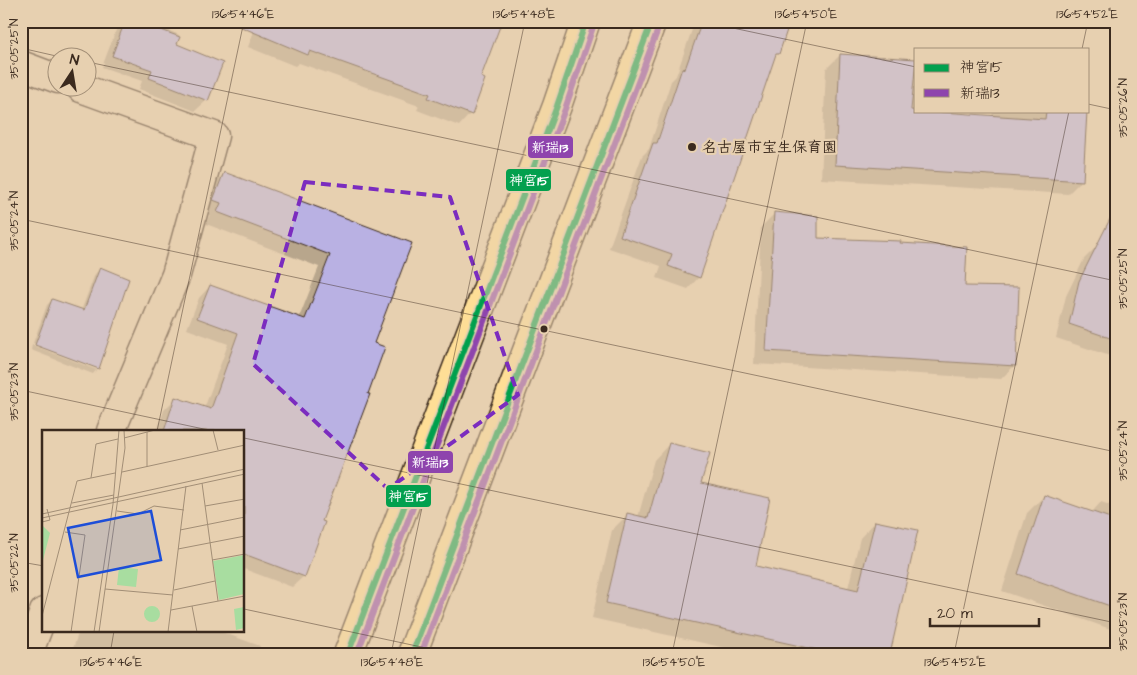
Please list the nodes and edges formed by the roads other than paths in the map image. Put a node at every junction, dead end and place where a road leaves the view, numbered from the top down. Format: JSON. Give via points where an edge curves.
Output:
{"nodes":[{"id":1,"x":586,"y":21,"type":"edge"},
{"id":2,"x":652,"y":21,"type":"edge"},
{"id":3,"x":21,"y":65,"type":"edge"},
{"id":4,"x":48,"y":75,"type":"edge"},
{"id":5,"x":98,"y":94,"type":"edge"},
{"id":6,"x":112,"y":430,"type":"edge"},
{"id":7,"x":42,"y":617,"type":"edge"},
{"id":8,"x":28,"y":654,"type":"edge"},
{"id":9,"x":348,"y":654,"type":"edge"},
{"id":10,"x":412,"y":654,"type":"edge"}],
"edges":[{"from":1,"to":9,"type":"highway","via":[[557,106]]},
{"from":2,"to":10,"type":"highway"},
{"from":3,"to":4,"type":"street"},
{"from":5,"to":6,"type":"street","via":[[214,136],[176,275]]},
{"from":7,"to":8,"type":"street"}]}
